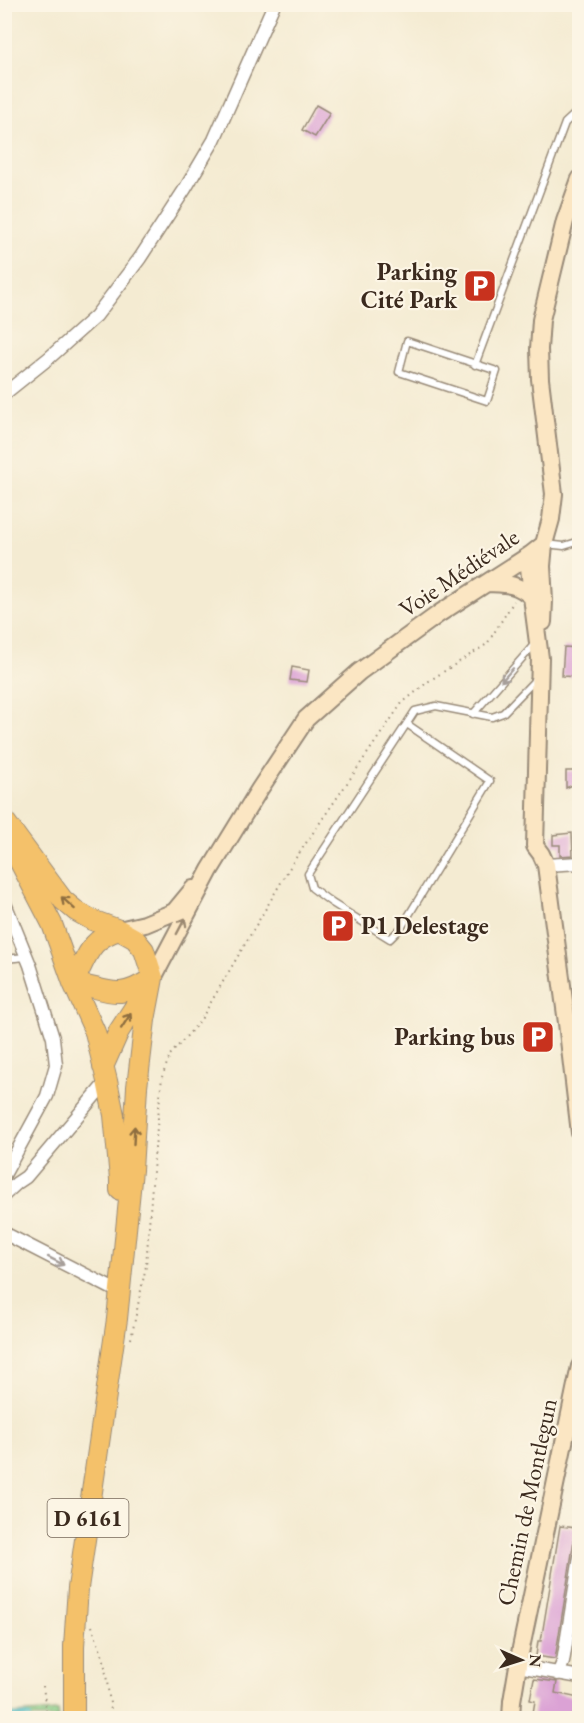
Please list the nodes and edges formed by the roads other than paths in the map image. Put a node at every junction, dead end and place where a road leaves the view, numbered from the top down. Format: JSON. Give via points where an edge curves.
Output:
{"nodes":[{"id":1,"x":274,"y":4,"type":"edge"},
{"id":2,"x":579,"y":109,"type":"edge"},
{"id":3,"x":578,"y":185,"type":"edge"},
{"id":4,"x":475,"y":364,"type":"junction"},
{"id":5,"x":4,"y":394,"type":"edge"},
{"id":6,"x":579,"y":542,"type":"edge"},
{"id":7,"x":544,"y":544,"type":"junction"},
{"id":8,"x":530,"y":555,"type":"junction"},
{"id":9,"x":487,"y":583,"type":"junction"},
{"id":10,"x":527,"y":593,"type":"junction"},
{"id":11,"x":537,"y":633,"type":"junction"},
{"id":12,"x":540,"y":662,"type":"junction"},
{"id":13,"x":473,"y":714,"type":"junction"},
{"id":14,"x":407,"y":724,"type":"junction"},
{"id":15,"x":4,"y":820,"type":"edge"},
{"id":16,"x":4,"y":833,"type":"edge"},
{"id":17,"x":579,"y":863,"type":"edge"},
{"id":18,"x":546,"y":865,"type":"junction"},
{"id":19,"x":210,"y":870,"type":"junction"},
{"id":20,"x":4,"y":901,"type":"edge"},
{"id":21,"x":119,"y":930,"type":"junction"},
{"id":22,"x":26,"y":957,"type":"junction"},
{"id":23,"x":4,"y":959,"type":"edge"},
{"id":24,"x":153,"y":978,"type":"junction"},
{"id":25,"x":73,"y":983,"type":"junction"},
{"id":26,"x":105,"y":1074,"type":"junction"},
{"id":27,"x":579,"y":1133,"type":"edge"},
{"id":28,"x":4,"y":1175,"type":"edge"},
{"id":29,"x":4,"y":1195,"type":"edge"},
{"id":30,"x":4,"y":1233,"type":"edge"},
{"id":31,"x":117,"y":1291,"type":"junction"},
{"id":32,"x":117,"y":1318,"type":"junction"},
{"id":33,"x":579,"y":1366,"type":"edge"},
{"id":34,"x":579,"y":1557,"type":"edge"},
{"id":35,"x":518,"y":1666,"type":"junction"},
{"id":36,"x":558,"y":1674,"type":"junction"},
{"id":37,"x":579,"y":1677,"type":"edge"},
{"id":38,"x":74,"y":1719,"type":"edge"},
{"id":39,"x":511,"y":1719,"type":"edge"}],
"edges":[{"from":1,"to":5,"type":"street","via":[[214,140],[140,258],[96,316]]},
{"from":2,"to":4,"type":"lane","via":[[564,123]]},
{"from":3,"to":7,"type":"street","name":"Voie Médiévale","via":[[565,221],[541,320],[540,379],[554,494]]},
{"from":4,"to":4,"type":"lane","via":[[407,341],[399,372],[487,401],[497,371]]},
{"from":6,"to":7,"type":"lane","via":[[564,546]]},
{"from":7,"to":8,"type":"street","name":"Voie Médiévale"},
{"from":7,"to":12,"type":"street"},
{"from":8,"to":9,"type":"street","name":"Voie Médiévale"},
{"from":8,"to":10,"type":"street"},
{"from":9,"to":10,"type":"street","via":[[512,584]]},
{"from":9,"to":19,"type":"street","name":"Voie Médiévale","via":[[359,672],[306,719]]},
{"from":10,"to":11,"type":"street"},
{"from":11,"to":12,"type":"street"},
{"from":11,"to":13,"type":"lane","one_way":true,"via":[[532,647]]},
{"from":12,"to":13,"type":"lane","via":[[533,682],[503,713],[492,717]]},
{"from":12,"to":18,"type":"street","via":[[535,846]]},
{"from":13,"to":14,"type":"lane","via":[[436,706],[415,711]]},
{"from":14,"to":14,"type":"lane","via":[[308,874],[312,888],[390,939],[401,928],[490,781]]},
{"from":21,"to":15,"type":"main road","one_way":true,"via":[[92,920],[63,900]]},
{"from":16,"to":25,"type":"main road","number":"D 6161","via":[[52,924]]},
{"from":17,"to":18,"type":"street"},
{"from":18,"to":27,"type":"street"},
{"from":19,"to":21,"type":"street","via":[[174,912]]},
{"from":24,"to":19,"type":"street","one_way":true},
{"from":20,"to":22,"type":"street"},
{"from":21,"to":24,"type":"main road","via":[[144,950]]},
{"from":21,"to":25,"type":"main road","via":[[96,941]]},
{"from":22,"to":23,"type":"lane"},
{"from":22,"to":28,"type":"street","via":[[53,1038],[56,1065],[47,1096]]},
{"from":24,"to":25,"type":"main road","via":[[138,988],[117,993]]},
{"from":26,"to":24,"type":"main road","one_way":true,"via":[[119,1031]]},
{"from":32,"to":24,"type":"main road","one_way":true,"via":[[137,1087]]},
{"from":25,"to":26,"type":"main road","number":"D 6161","via":[[95,1032]]},
{"from":26,"to":29,"type":"street","via":[[26,1177]]},
{"from":26,"to":31,"type":"main road","number":"D 6161","via":[[114,1115],[120,1179]]},
{"from":30,"to":31,"type":"street","one_way":true},
{"from":31,"to":32,"type":"main road","number":"D 6161"},
{"from":32,"to":38,"type":"main road","number":"D 6161","via":[[78,1588]]},
{"from":33,"to":35,"type":"street","name":"Chemin de Montlegun"},
{"from":34,"to":36,"type":"street"},
{"from":35,"to":36,"type":"street"},
{"from":35,"to":39,"type":"street","name":"Chemin de Montlegun"},
{"from":36,"to":37,"type":"street"}]}
